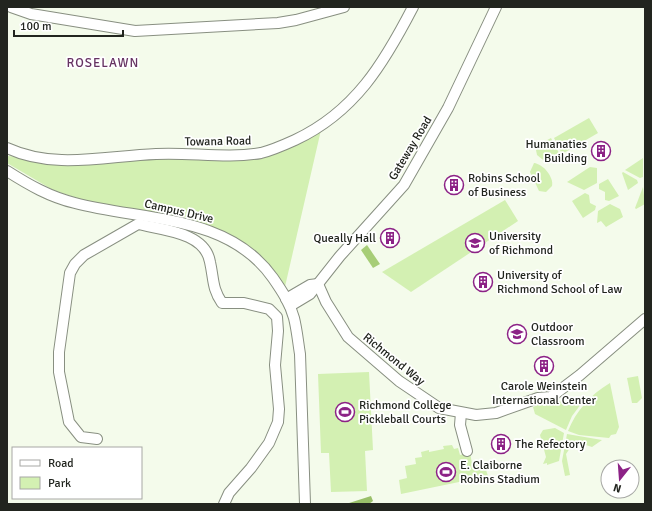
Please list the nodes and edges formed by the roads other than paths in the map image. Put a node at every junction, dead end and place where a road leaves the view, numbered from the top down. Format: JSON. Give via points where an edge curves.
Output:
{"nodes":[{"id":1,"x":11,"y":7,"type":"edge"},
{"id":2,"x":344,"y":7,"type":"edge"},
{"id":3,"x":413,"y":7,"type":"edge"},
{"id":4,"x":496,"y":7,"type":"edge"},
{"id":5,"x":7,"y":148,"type":"edge"},
{"id":6,"x":7,"y":171,"type":"edge"},
{"id":7,"x":148,"y":217,"type":"junction"},
{"id":8,"x":138,"y":224,"type":"junction"},
{"id":9,"x":318,"y":284,"type":"junction"},
{"id":10,"x":292,"y":302,"type":"junction"},
{"id":11,"x":326,"y":302,"type":"junction"},
{"id":12,"x":645,"y":319,"type":"edge"},
{"id":13,"x":461,"y":414,"type":"junction"},
{"id":14,"x":97,"y":439,"type":"dead end"},
{"id":15,"x":467,"y":451,"type":"dead end"},
{"id":16,"x":224,"y":504,"type":"edge"},
{"id":17,"x":304,"y":504,"type":"edge"}],
"edges":[{"from":1,"to":2,"type":"street","via":[[31,14],[135,31],[278,23]]},
{"from":3,"to":5,"type":"street","name":"Towana Road","via":[[382,60],[356,97],[320,127],[277,148],[248,154],[156,154],[67,161],[32,157]]},
{"from":4,"to":9,"type":"street","name":"Gateway Road","via":[[448,108],[404,185]]},
{"from":6,"to":7,"type":"street","name":"Campus Drive","via":[[56,197]]},
{"from":7,"to":8,"type":"street"},
{"from":7,"to":10,"type":"street","name":"Campus Drive","via":[[211,231],[236,243],[264,267]]},
{"from":8,"to":14,"type":"street","via":[[84,255],[73,267],[68,284],[59,352],[59,372],[69,422],[81,437]]},
{"from":8,"to":16,"type":"street","via":[[180,234],[200,244],[208,256],[212,284],[222,303],[261,306],[269,309],[276,317],[278,422],[269,443],[229,493]]},
{"from":9,"to":10,"type":"street","via":[[310,285]]},
{"from":9,"to":11,"type":"street","name":"Richmond Way"},
{"from":10,"to":11,"type":"street","via":[[315,299]]},
{"from":10,"to":17,"type":"street","name":"Campus Drive","via":[[300,354]]},
{"from":11,"to":13,"type":"street","name":"Richmond Way","via":[[348,337],[398,381],[439,408]]},
{"from":12,"to":13,"type":"street","name":"Richmond Way","via":[[551,398],[538,398],[488,415]]},
{"from":13,"to":15,"type":"street","via":[[460,425]]}]}
